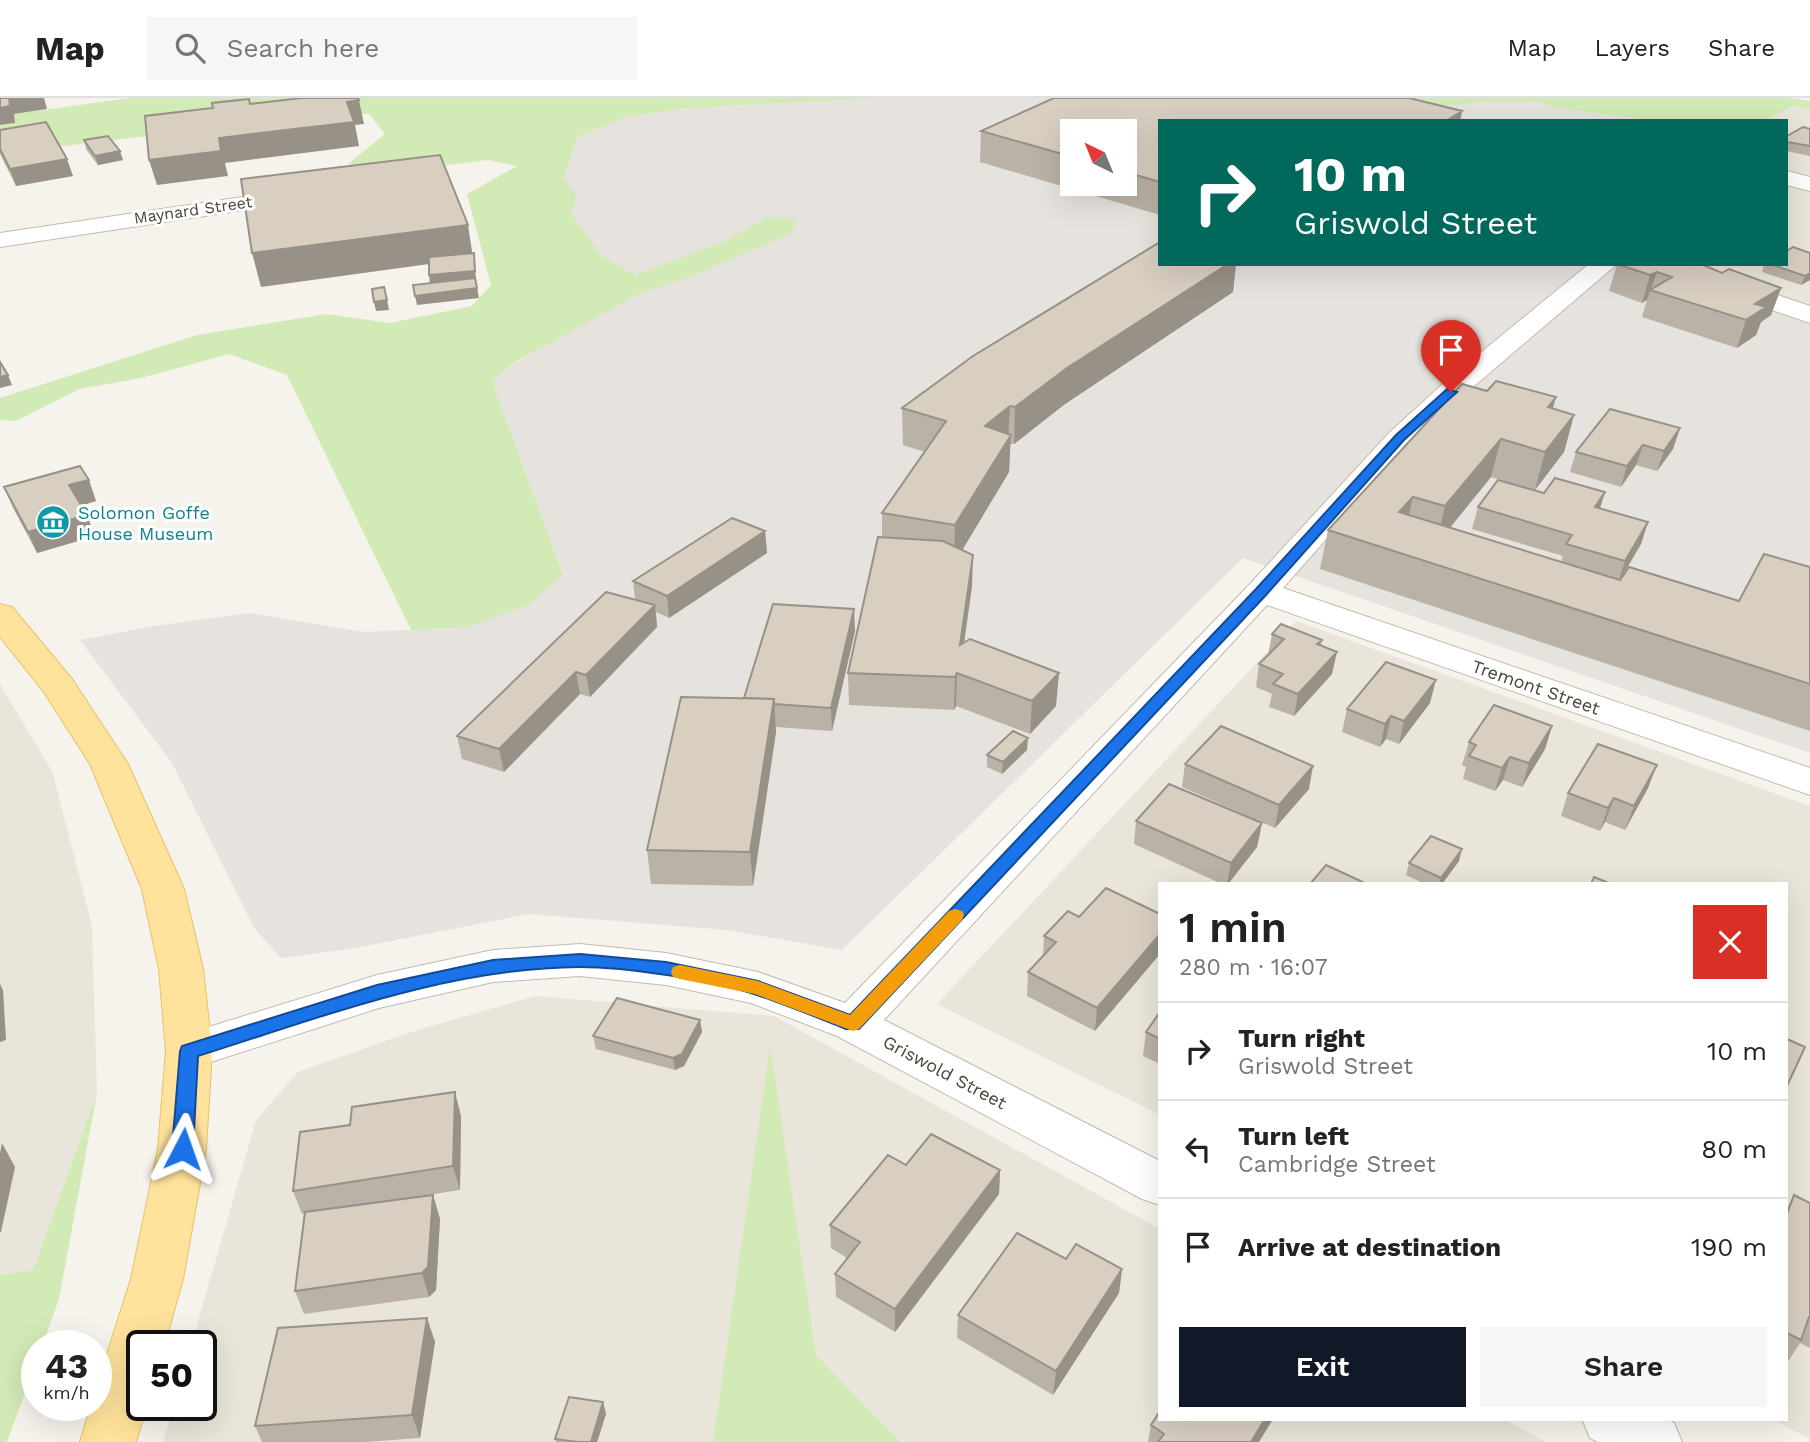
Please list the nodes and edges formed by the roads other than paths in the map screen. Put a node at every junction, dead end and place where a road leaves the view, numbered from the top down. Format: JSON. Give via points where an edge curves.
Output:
{"nodes":[{"id":1,"x":1788,"y":178,"type":"edge"},
{"id":2,"x":1810,"y":184,"type":"edge"},
{"id":3,"x":316,"y":193,"type":"edge"},
{"id":4,"x":0,"y":240,"type":"edge"},
{"id":5,"x":1603,"y":266,"type":"edge"},
{"id":6,"x":1667,"y":266,"type":"edge"},
{"id":7,"x":1810,"y":315,"type":"edge"},
{"id":8,"x":1261,"y":592,"type":"junction"},
{"id":9,"x":0,"y":614,"type":"edge"},
{"id":10,"x":1810,"y":782,"type":"edge"},
{"id":11,"x":853,"y":1024,"type":"junction"},
{"id":12,"x":189,"y":1051,"type":"junction"},
{"id":13,"x":1158,"y":1183,"type":"edge"},
{"id":14,"x":1614,"y":1421,"type":"edge"},
{"id":15,"x":108,"y":1442,"type":"edge"},
{"id":16,"x":1654,"y":1442,"type":"edge"}],
"edges":[{"from":1,"to":2,"type":"street"},
{"from":3,"to":4,"type":"street","name":"Maynard Street"},
{"from":5,"to":8,"type":"street","via":[[1400,438]]},
{"from":6,"to":7,"type":"street"},
{"from":8,"to":10,"type":"street","name":"Tremont Street"},
{"from":8,"to":11,"type":"street"},
{"from":9,"to":12,"type":"main road","via":[[59,687],[109,764],[135,819],[163,889],[181,969]]},
{"from":11,"to":12,"type":"street","name":"Griswold Street","via":[[758,988],[666,969],[580,960],[493,966],[377,992]]},
{"from":11,"to":13,"type":"street","name":"Griswold Street"},
{"from":12,"to":15,"type":"main road","via":[[183,1149],[157,1279]]},
{"from":14,"to":16,"type":"street"}]}
